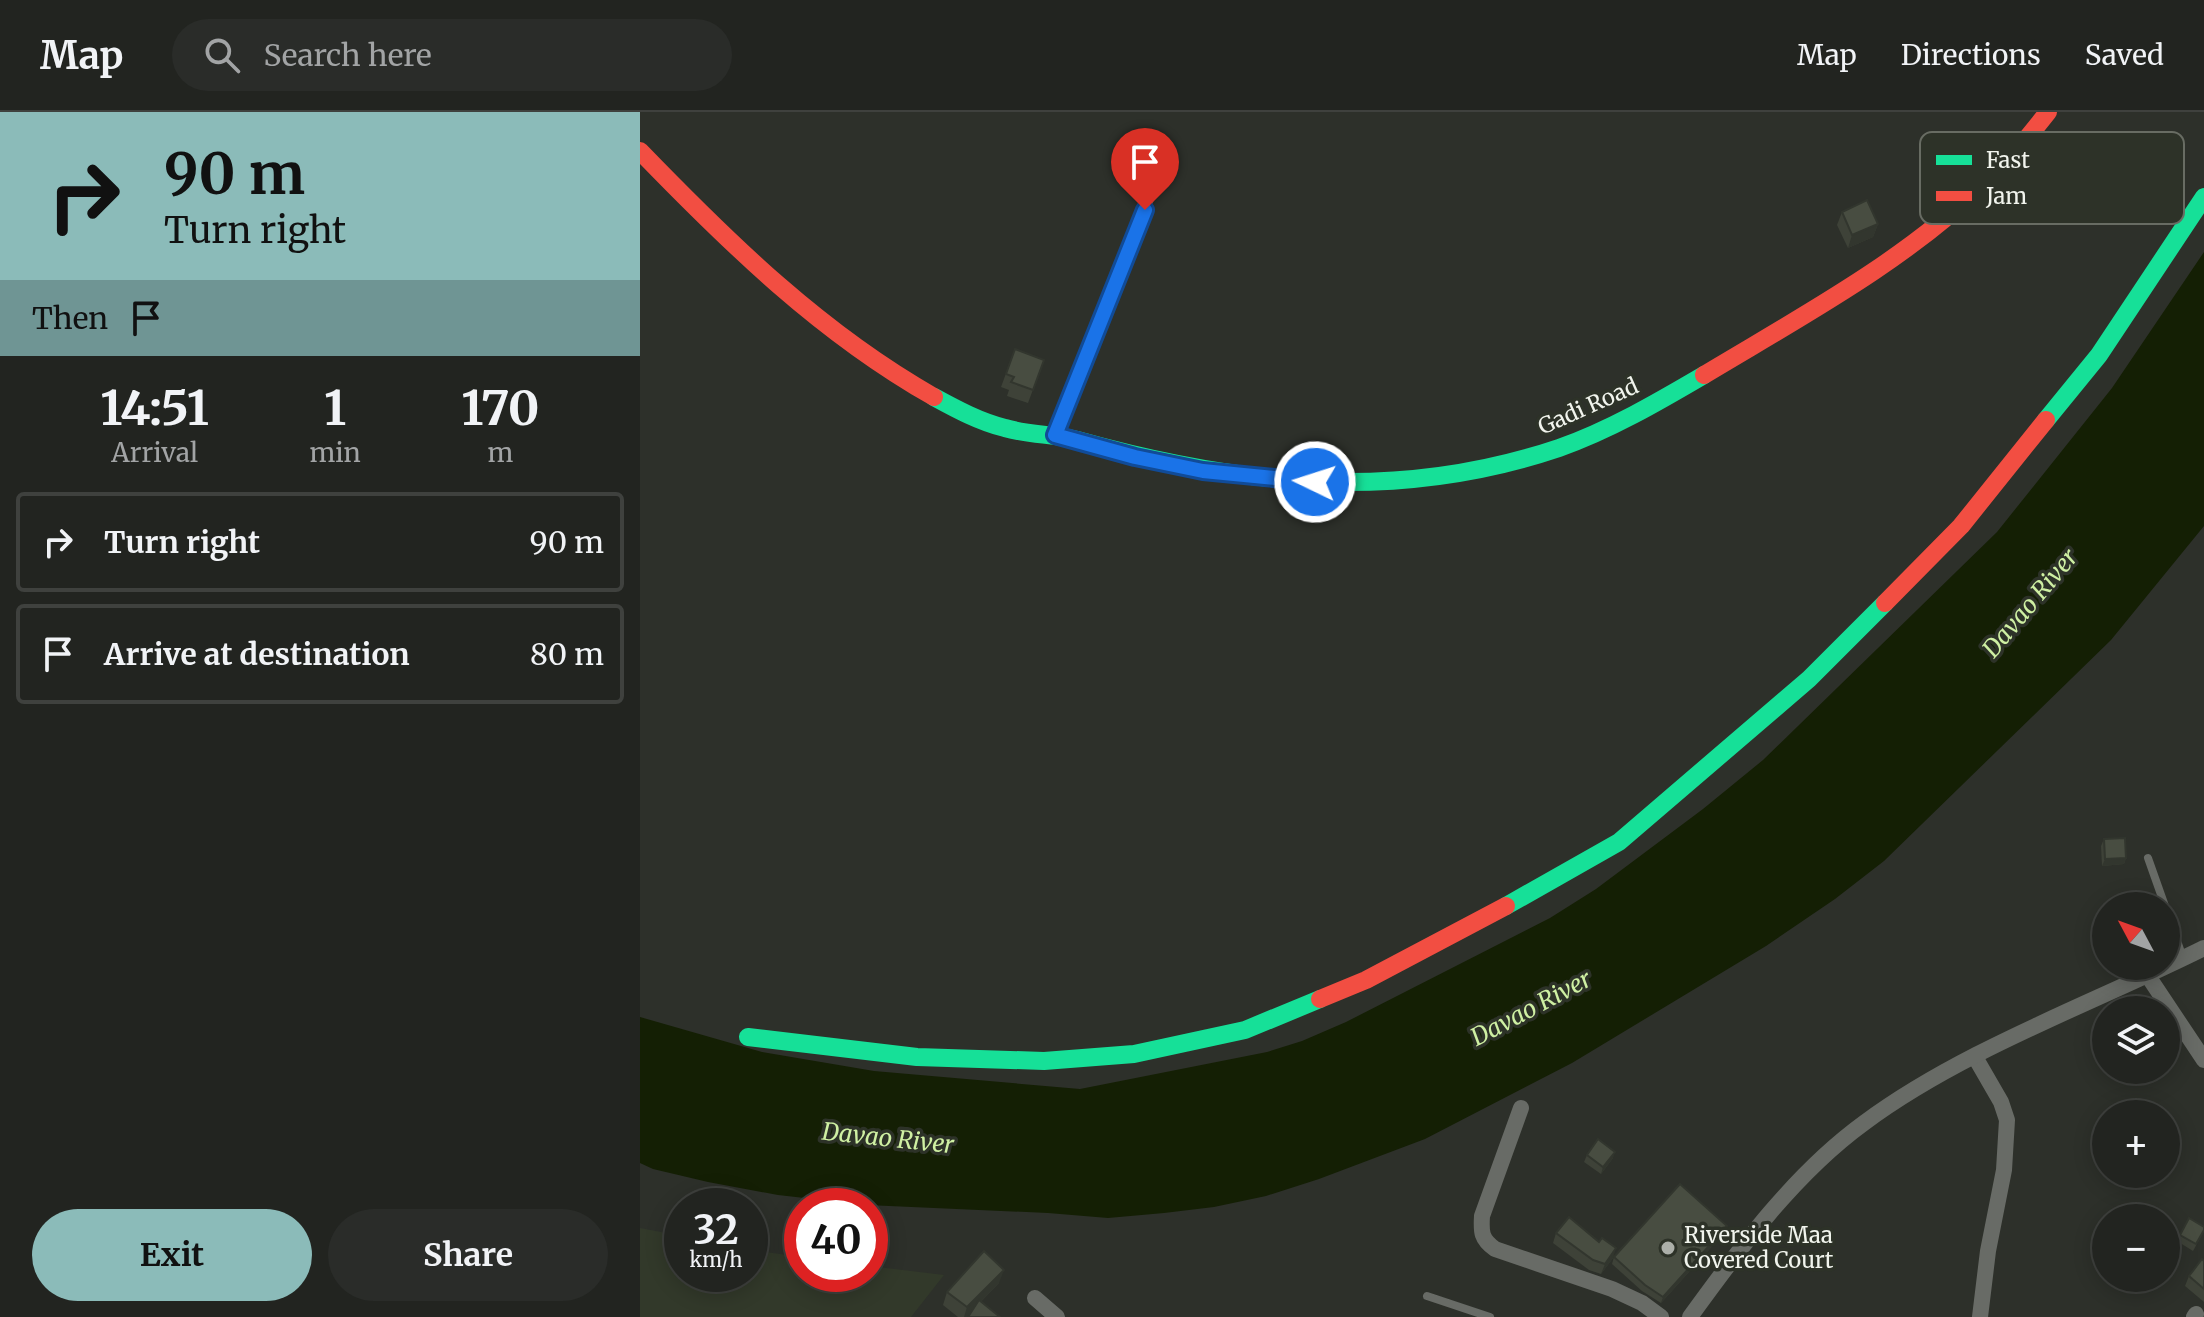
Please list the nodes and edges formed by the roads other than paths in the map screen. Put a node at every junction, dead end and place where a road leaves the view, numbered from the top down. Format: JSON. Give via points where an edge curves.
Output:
{"nodes":[{"id":1,"x":2048,"y":112,"type":"edge"},
{"id":2,"x":2031,"y":132,"type":"edge"},
{"id":3,"x":640,"y":151,"type":"edge"},
{"id":4,"x":1156,"y":184,"type":"dead end"},
{"id":5,"x":2204,"y":197,"type":"edge"},
{"id":6,"x":1939,"y":224,"type":"edge"},
{"id":7,"x":1055,"y":435,"type":"junction"},
{"id":8,"x":2148,"y":858,"type":"dead end"},
{"id":9,"x":2160,"y":892,"type":"edge"},
{"id":10,"x":2180,"y":948,"type":"edge"},
{"id":11,"x":2204,"y":948,"type":"edge"},
{"id":12,"x":2184,"y":959,"type":"junction"},
{"id":13,"x":2180,"y":961,"type":"edge"},
{"id":14,"x":2139,"y":980,"type":"edge"},
{"id":15,"x":2151,"y":980,"type":"edge"},
{"id":16,"x":748,"y":1037,"type":"dead end"},
{"id":17,"x":1975,"y":1057,"type":"junction"},
{"id":18,"x":2204,"y":1060,"type":"edge"},
{"id":19,"x":1521,"y":1108,"type":"dead end"},
{"id":20,"x":1427,"y":1296,"type":"dead end"},
{"id":21,"x":1035,"y":1298,"type":"dead end"},
{"id":22,"x":1057,"y":1317,"type":"edge"},
{"id":23,"x":1490,"y":1317,"type":"edge"},
{"id":24,"x":1661,"y":1317,"type":"edge"},
{"id":25,"x":1690,"y":1317,"type":"edge"},
{"id":26,"x":1980,"y":1317,"type":"edge"}],
"edges":[{"from":1,"to":2,"type":"street","name":"Gadi Road"},
{"from":3,"to":7,"type":"street","name":"Gadi Road","via":[[754,266],[862,353],[1002,428]]},
{"from":4,"to":7,"type":"lane"},
{"from":5,"to":16,"type":"street","via":[[2099,355],[1961,526],[1809,679],[1619,842],[1366,980],[1245,1030],[1134,1054],[1044,1061],[917,1057]]},
{"from":6,"to":7,"type":"street","name":"Gadi Road","via":[[1673,393],[1602,430],[1533,456],[1460,472],[1315,482],[1203,471]]},
{"from":8,"to":9,"type":"lane"},
{"from":10,"to":12,"type":"lane"},
{"from":11,"to":12,"type":"street"},
{"from":12,"to":13,"type":"street"},
{"from":14,"to":17,"type":"street"},
{"from":15,"to":18,"type":"street"},
{"from":17,"to":25,"type":"street","via":[[1909,1092],[1822,1158],[1776,1206]]},
{"from":17,"to":26,"type":"street","via":[[2007,1120]]},
{"from":19,"to":24,"type":"street","via":[[1482,1216],[1485,1242],[1629,1296]]},
{"from":20,"to":23,"type":"lane"},
{"from":21,"to":22,"type":"street"}]}
